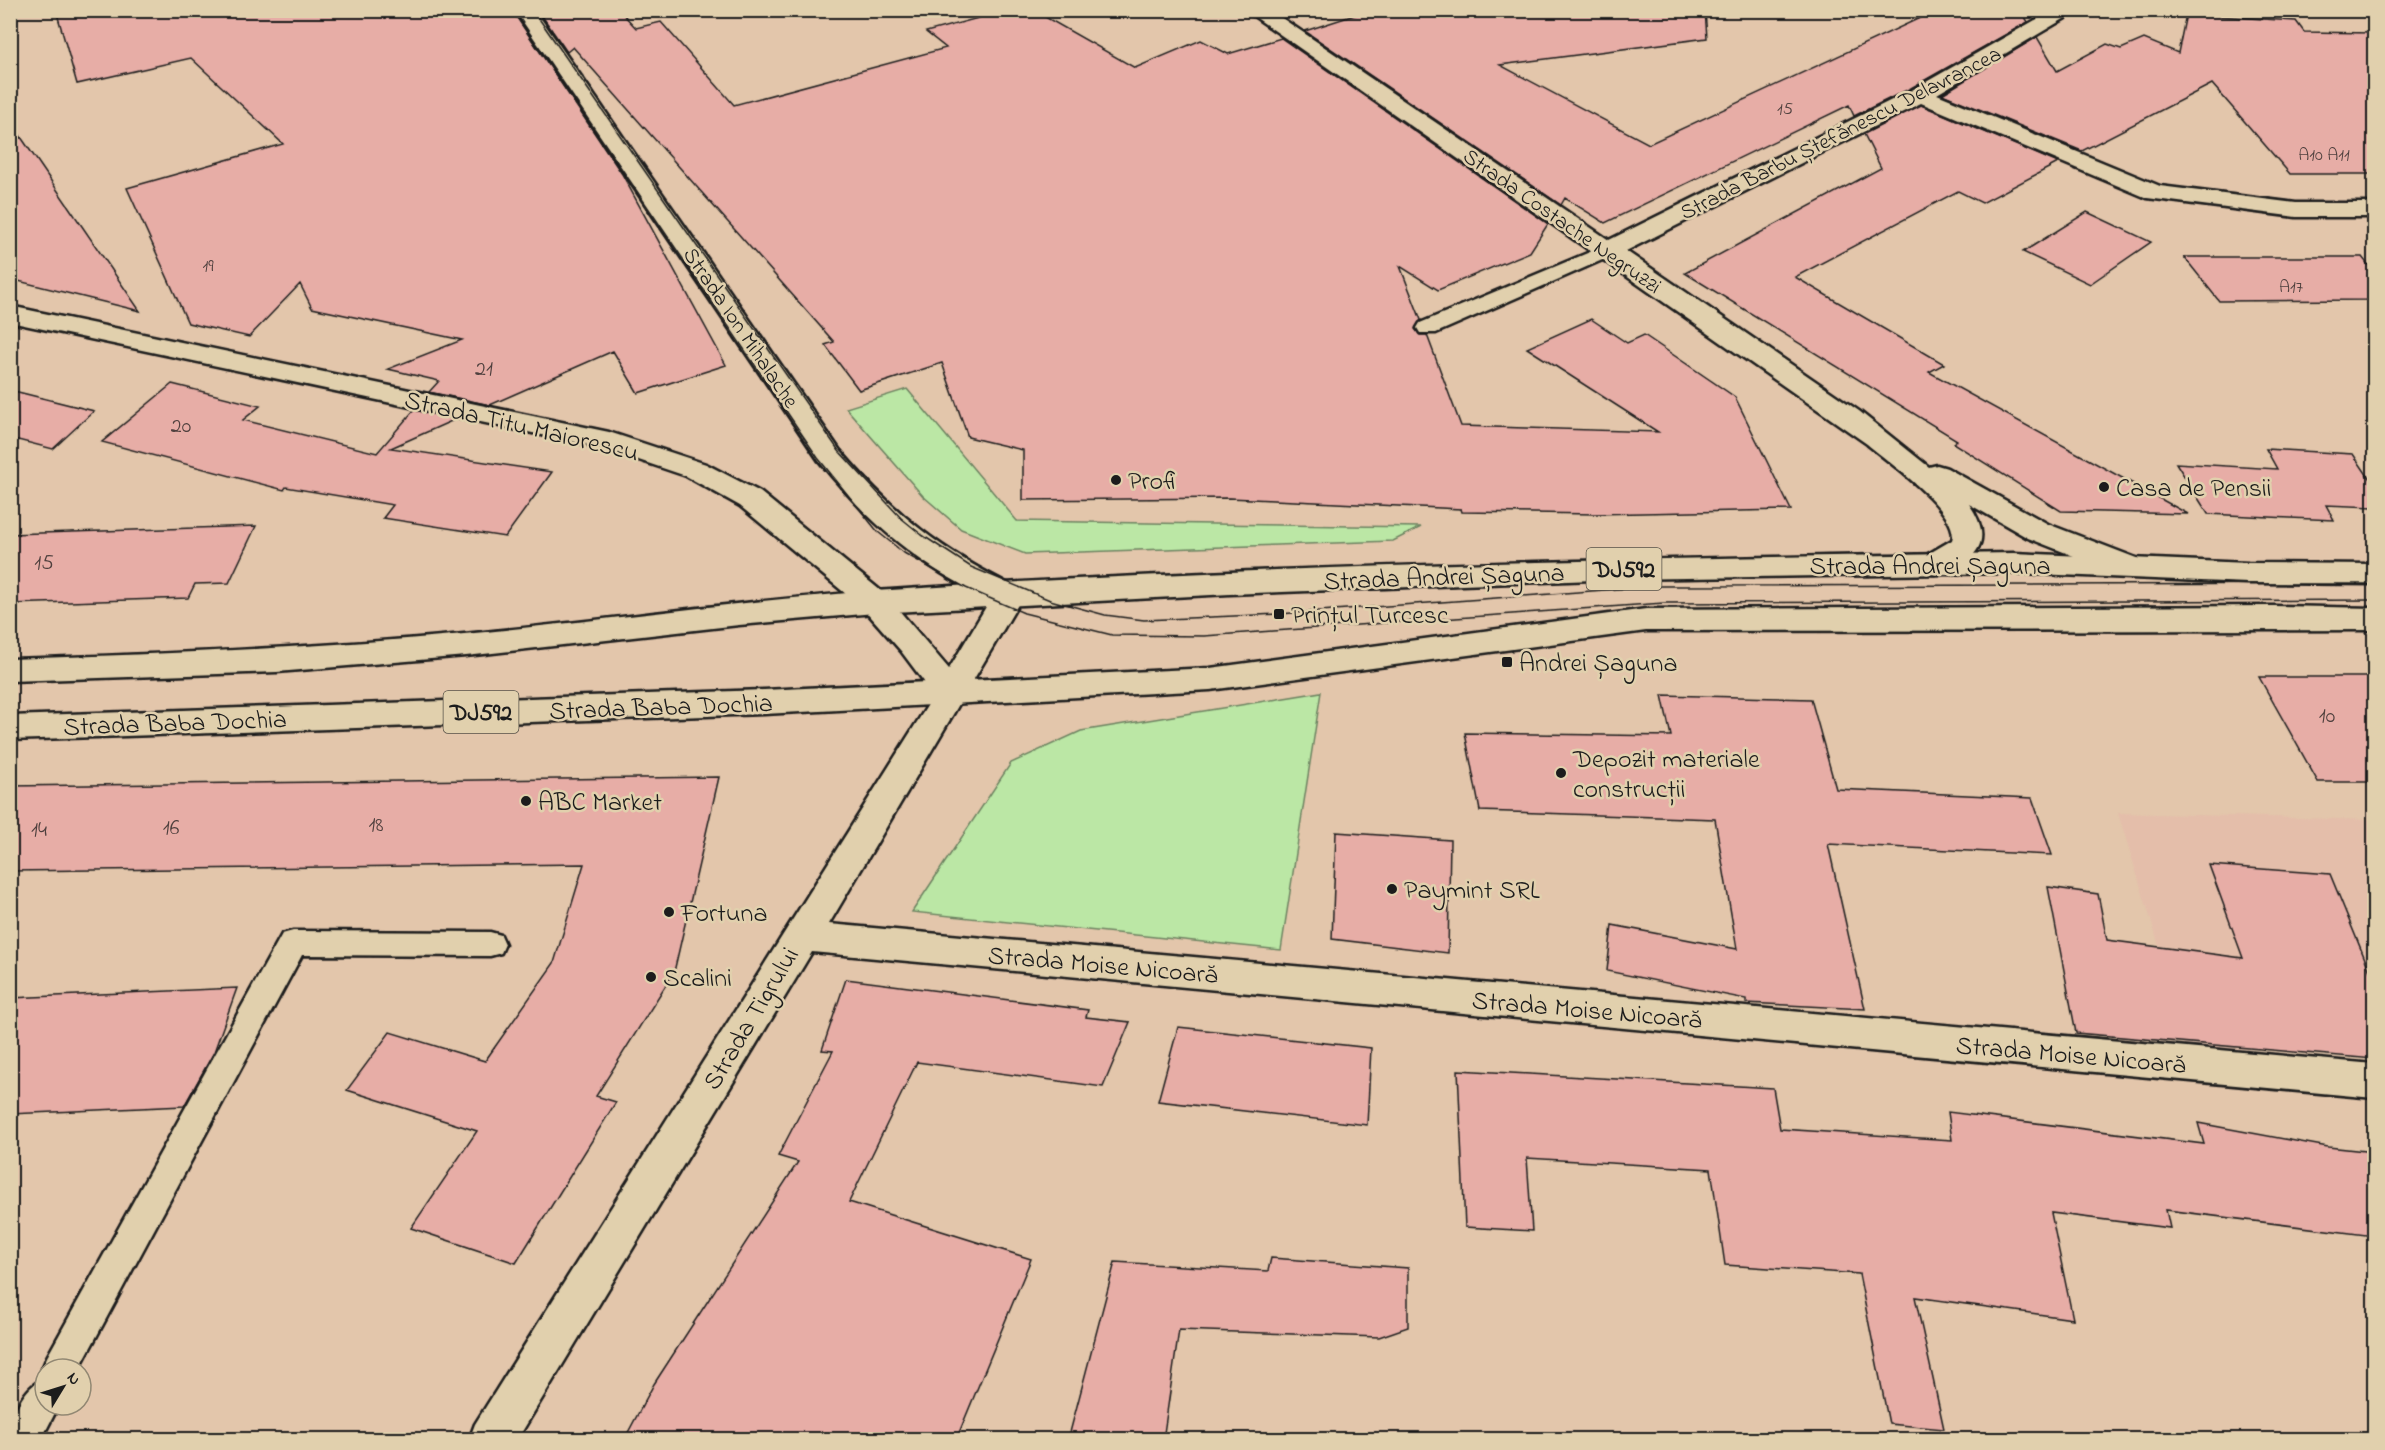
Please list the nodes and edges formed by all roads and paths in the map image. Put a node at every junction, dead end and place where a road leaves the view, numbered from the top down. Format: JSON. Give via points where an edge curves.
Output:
{"nodes":[{"id":1,"x":524,"y":10,"type":"edge"},
{"id":2,"x":1256,"y":10,"type":"edge"},
{"id":3,"x":2069,"y":10,"type":"edge"},
{"id":4,"x":1920,"y":95,"type":"junction"},
{"id":5,"x":2374,"y":210,"type":"edge"},
{"id":6,"x":1609,"y":250,"type":"junction"},
{"id":7,"x":10,"y":314,"type":"edge"},
{"id":8,"x":1428,"y":328,"type":"dead end"},
{"id":9,"x":1869,"y":433,"type":"junction"},
{"id":10,"x":1934,"y":564,"type":"junction"},
{"id":11,"x":2128,"y":566,"type":"junction"},
{"id":12,"x":2374,"y":574,"type":"edge"},
{"id":13,"x":1008,"y":596,"type":"junction"},
{"id":14,"x":875,"y":602,"type":"junction"},
{"id":15,"x":2374,"y":619,"type":"edge"},
{"id":16,"x":10,"y":670,"type":"edge"},
{"id":17,"x":951,"y":694,"type":"junction"},
{"id":18,"x":10,"y":728,"type":"edge"},
{"id":19,"x":800,"y":936,"type":"junction"},
{"id":20,"x":490,"y":944,"type":"dead end"},
{"id":21,"x":2374,"y":1081,"type":"edge"},
{"id":22,"x":67,"y":1357,"type":"edge"},
{"id":23,"x":34,"y":1417,"type":"edge"},
{"id":24,"x":21,"y":1440,"type":"edge"},
{"id":25,"x":491,"y":1440,"type":"edge"}],
"edges":[{"from":1,"to":13,"type":"street","name":"Strada Ion Mihalache","via":[[823,446],[866,501],[928,554]]},
{"from":2,"to":6,"type":"street","name":"Strada Costache Negruzzi"},
{"from":3,"to":4,"type":"street","name":"Strada Barbu Ștefănescu Delavrancea"},
{"from":4,"to":5,"type":"street","via":[[2155,193],[2296,210]]},
{"from":4,"to":6,"type":"street","name":"Strada Barbu Ștefănescu Delavrancea"},
{"from":6,"to":8,"type":"lane"},
{"from":6,"to":9,"type":"street","name":"Strada Costache Negruzzi"},
{"from":7,"to":14,"type":"street","name":"Strada Titu Maiorescu","via":[[609,441],[664,459],[696,470],[750,499]]},
{"from":9,"to":10,"type":"street","name":"Strada Costache Negruzzi","via":[[1930,483],[1956,509],[1968,529],[1968,540],[1955,554]]},
{"from":9,"to":11,"type":"street","name":"Strada Costache Negruzzi","via":[[2038,531]]},
{"from":10,"to":11,"type":"street","name":"Strada Andrei Șaguna","number":"DJ592"},
{"from":10,"to":13,"type":"street","name":"Strada Andrei Șaguna","number":"DJ592","via":[[1596,570]]},
{"from":11,"to":12,"type":"street","name":"Strada Andrei Șaguna","number":"DJ592","via":[[2248,573]]},
{"from":13,"to":14,"type":"street","name":"Strada Andrei Șaguna","number":"DJ592"},
{"from":13,"to":17,"type":"street","name":"Strada Tigrului"},
{"from":14,"to":16,"type":"street","number":"DJ592","via":[[277,661]]},
{"from":14,"to":17,"type":"street","name":"Strada Titu Maiorescu"},
{"from":15,"to":17,"type":"street","name":"Strada Andrei Șaguna","number":"DJ592","via":[[2262,616],[1646,620],[1210,679]]},
{"from":17,"to":18,"type":"street","name":"Strada Baba Dochia","number":"DJ592"},
{"from":17,"to":19,"type":"street","name":"Strada Tigrului"},
{"from":19,"to":21,"type":"street","name":"Strada Moise Nicoară"},
{"from":19,"to":25,"type":"street","name":"Strada Tigrului"},
{"from":20,"to":22,"type":"lane","via":[[293,943]]},
{"from":23,"to":24,"type":"lane"}]}
